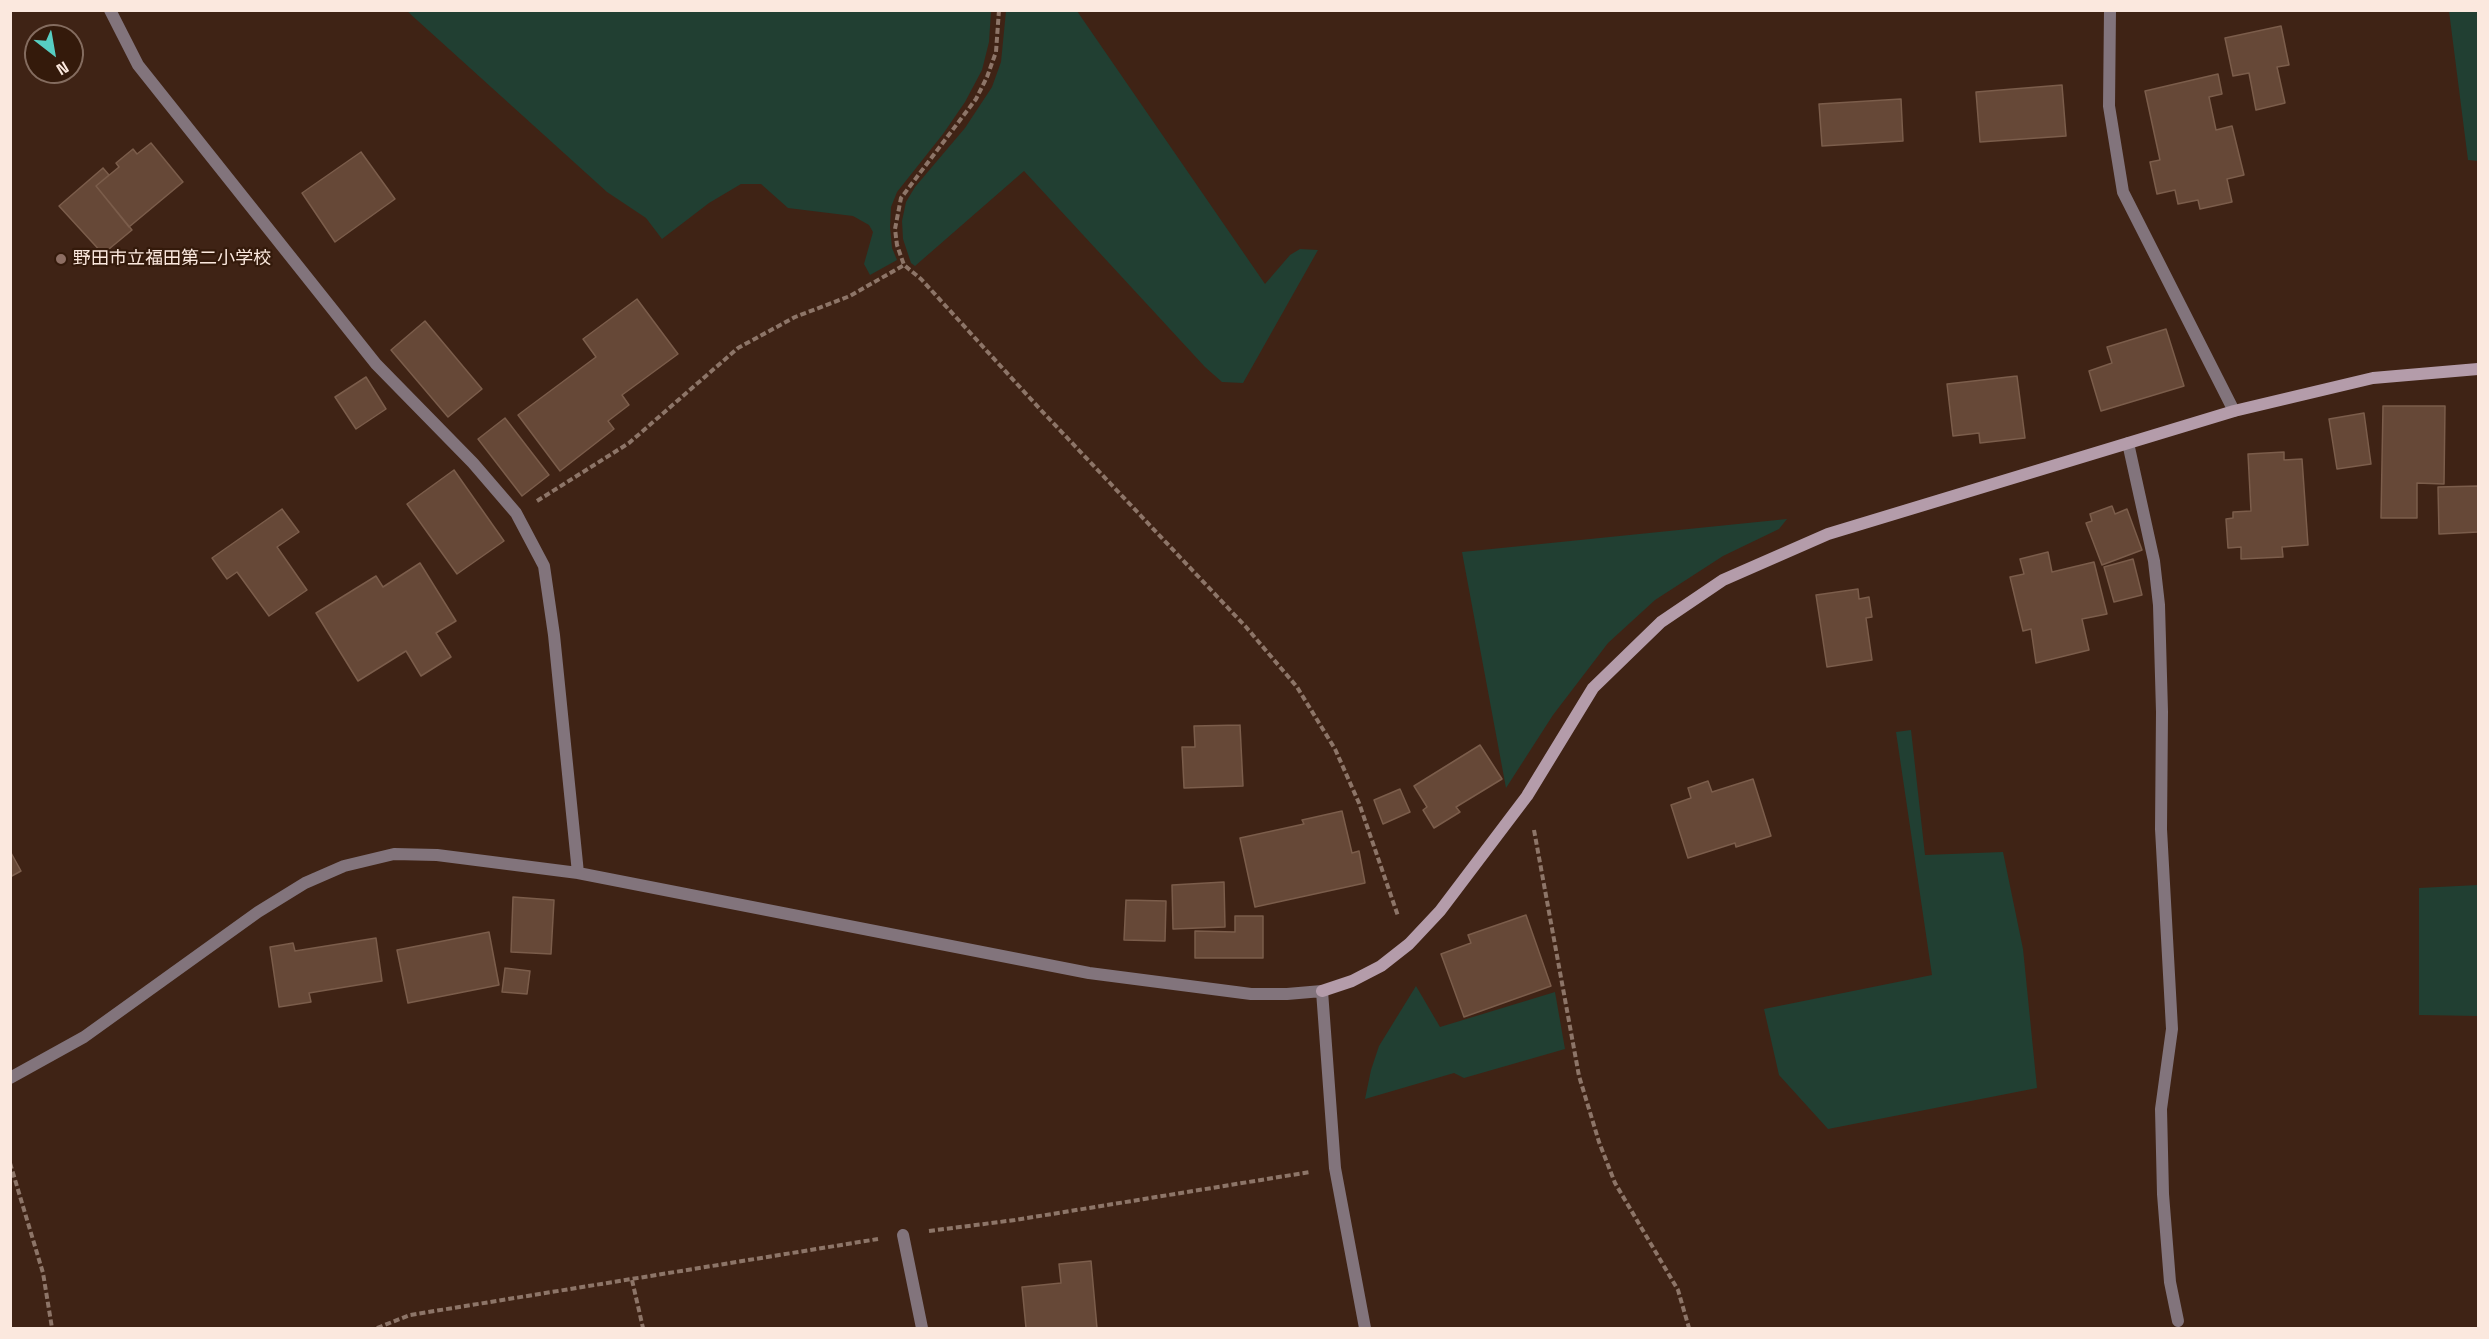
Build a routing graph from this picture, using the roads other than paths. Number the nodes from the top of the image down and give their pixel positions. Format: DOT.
graph roads {
  1 [pos="110,10"];
  2 [pos="2110,10"];
  3 [pos="2478,369"];
  4 [pos="2234,411"];
  5 [pos="2128,443"];
  6 [pos="578,873"];
  7 [pos="1322,991"];
  8 [pos="10,1078"];
  9 [pos="903,1235"];
  10 [pos="2178,1321"];
  11 [pos="922,1329"];
  12 [pos="1365,1329"];
  1 -- 6 [label="street"];
  2 -- 4 [label="street"];
  3 -- 4 [label="street"];
  4 -- 5 [label="street"];
  5 -- 7 [label="street"];
  5 -- 10 [label="street"];
  6 -- 7 [label="street"];
  6 -- 8 [label="street"];
  7 -- 12 [label="street"];
  9 -- 11 [label="street"];
}
